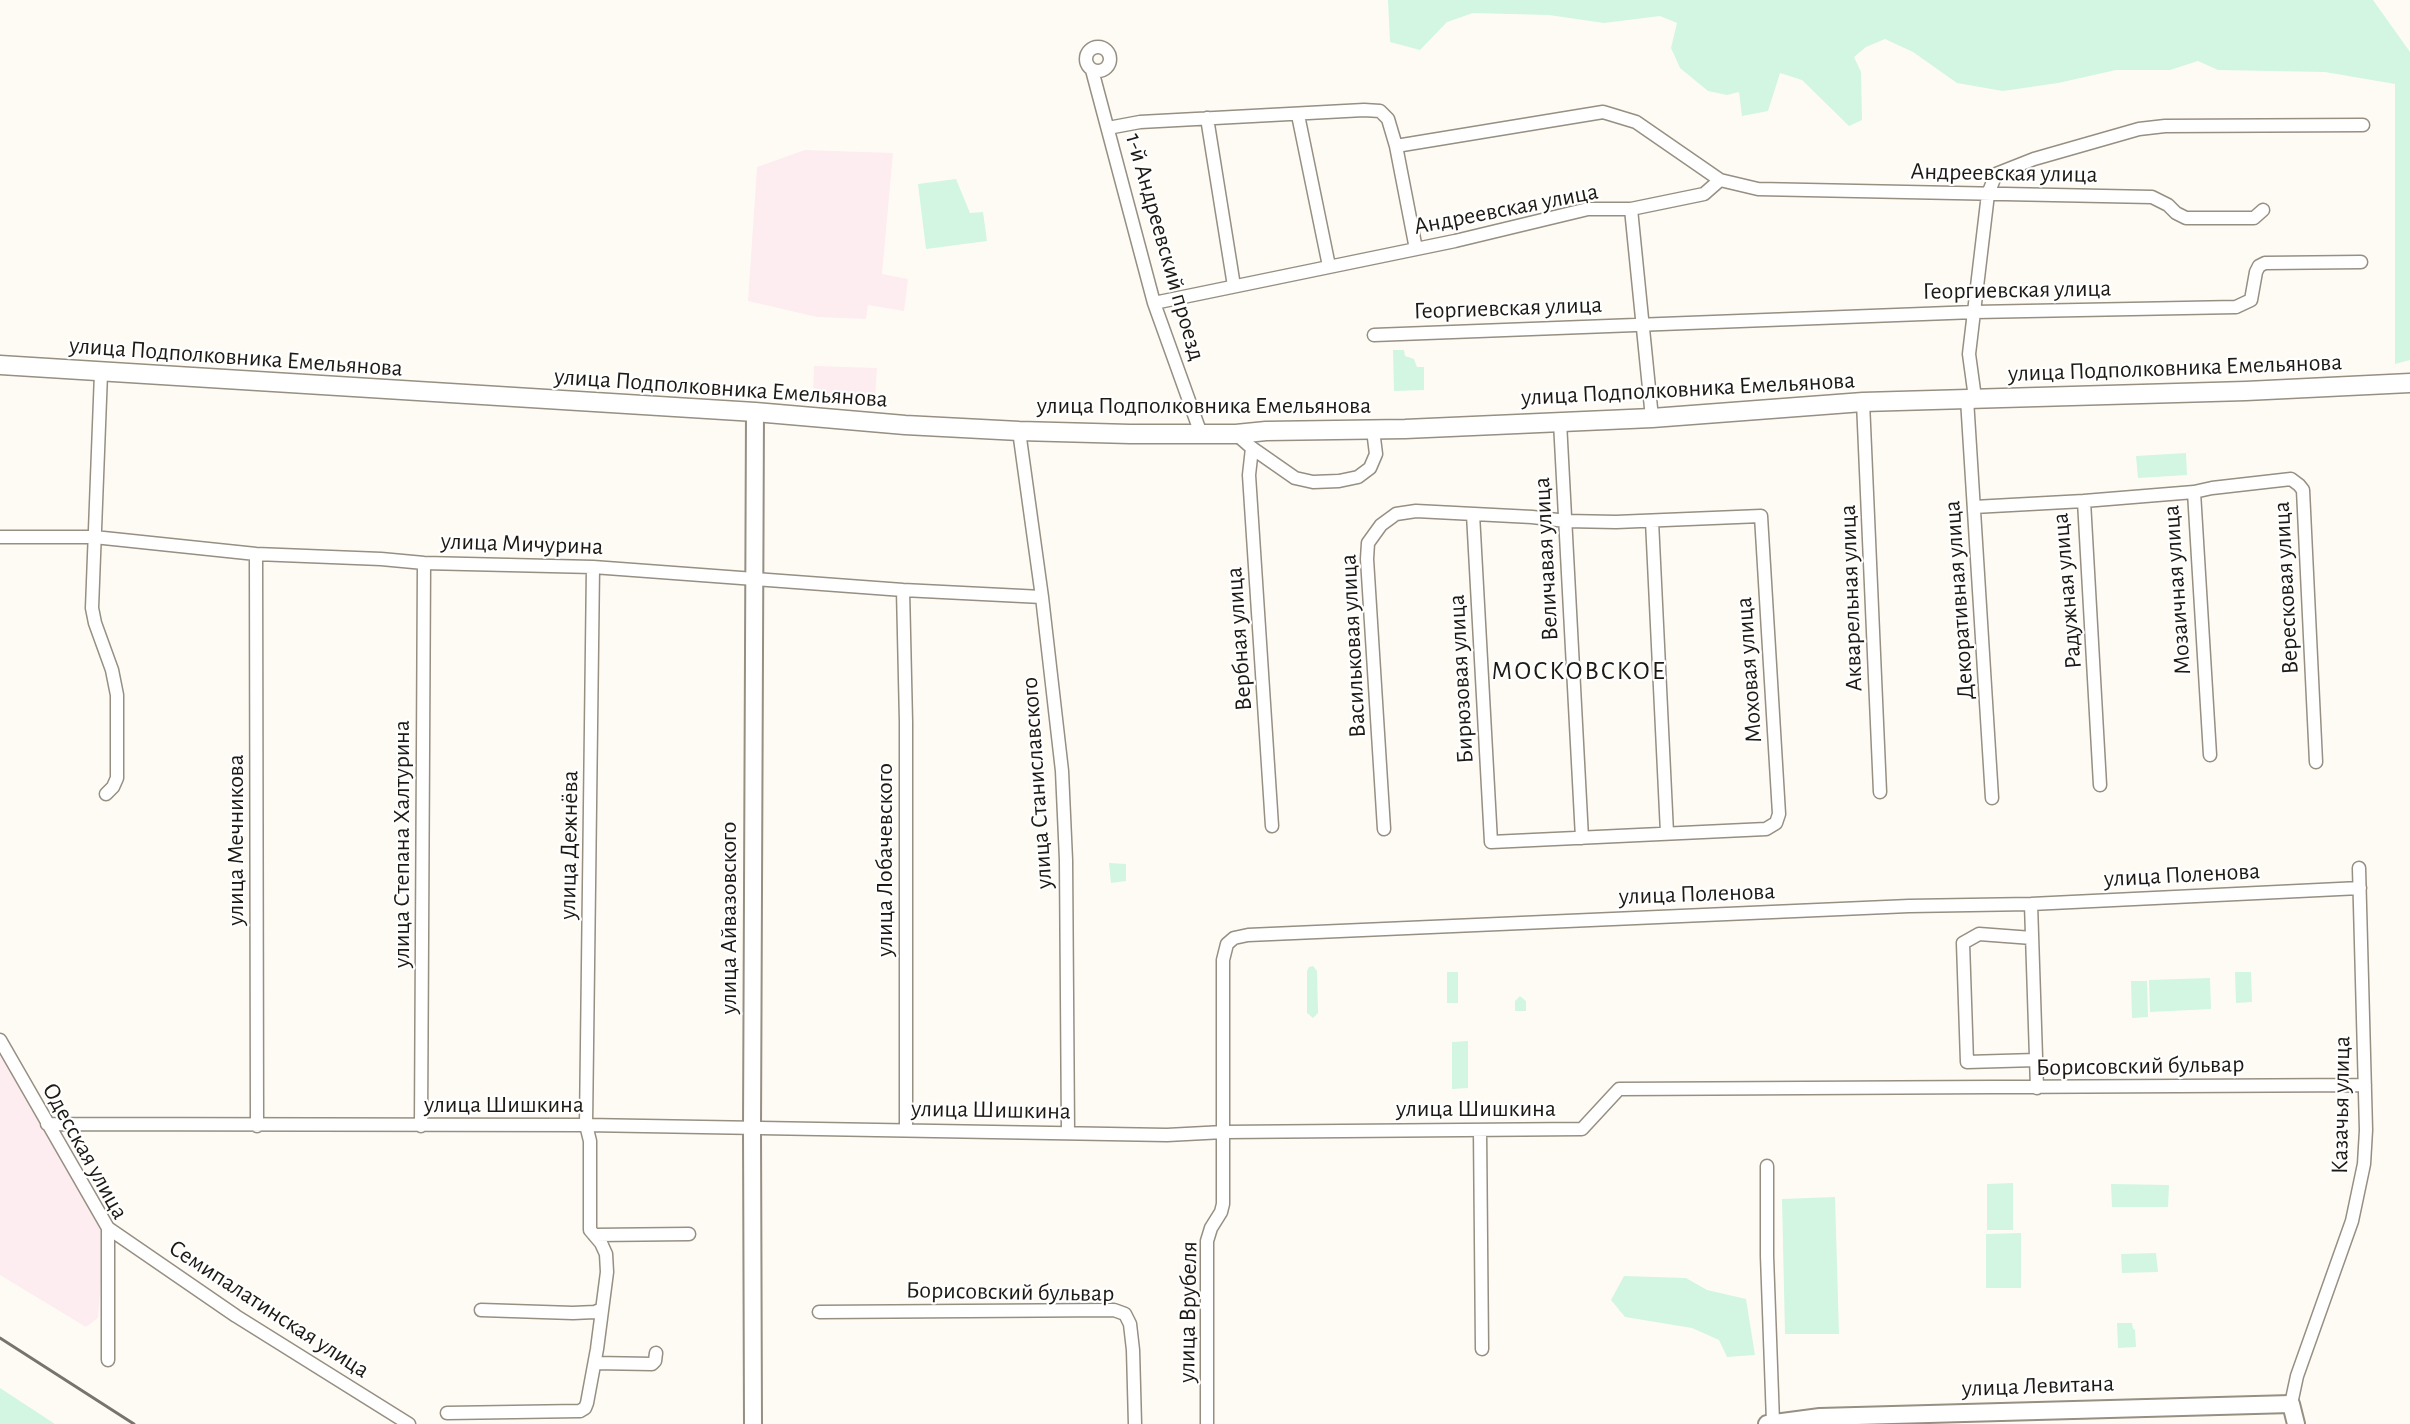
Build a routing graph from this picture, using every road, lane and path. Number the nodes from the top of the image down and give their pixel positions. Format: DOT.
graph roads {
  1 [pos="1092,70"];
  2 [pos="1298,115"];
  3 [pos="1207,118"];
  4 [pos="2363,125"];
  5 [pos="1108,128"];
  6 [pos="1396,146"];
  7 [pos="1720,180"];
  8 [pos="1988,194"];
  9 [pos="1631,208"];
  10 [pos="2263,210"];
  11 [pos="1416,249"];
  12 [pos="2361,262"];
  13 [pos="1329,266"];
  14 [pos="1234,286"];
  15 [pos="1154,303"];
  16 [pos="1975,312"];
  17 [pos="1643,323"];
  18 [pos="1374,334"];
  19 [pos="0,365"];
  20 [pos="101,373"];
  21 [pos="2410,383"];
  22 [pos="1971,399"];
  23 [pos="1863,402"];
  24 [pos="755,412"];
  25 [pos="1652,418"];
  26 [pos="1560,422"];
  27 [pos="1373,430"];
  28 [pos="1019,431"];
  29 [pos="1201,434"];
  30 [pos="1236,434"];
  31 [pos="1252,448"];
  32 [pos="2193,492"];
  33 [pos="2084,501"];
  34 [pos="1974,507"];
  35 [pos="1473,514"];
  36 [pos="1566,521"];
  37 [pos="1652,521"];
  38 [pos="0,537"];
  39 [pos="94,537"];
  40 [pos="256,554"];
  41 [pos="424,563"];
  42 [pos="593,567"];
  43 [pos="754,579"];
  44 [pos="903,590"];
  45 [pos="1042,597"];
  46 [pos="2210,755"];
  47 [pos="2316,762"];
  48 [pos="2100,785"];
  49 [pos="1880,792"];
  50 [pos="106,794"];
  51 [pos="1992,798"];
  52 [pos="1272,826"];
  53 [pos="1384,829"];
  54 [pos="1667,832"];
  55 [pos="1582,838"];
  56 [pos="1491,842"];
  57 [pos="2358,868"];
  58 [pos="2360,888"];
  59 [pos="2031,904"];
  60 [pos="2032,938"];
  61 [pos="0,1040"];
  62 [pos="2036,1060"];
  63 [pos="2365,1085"];
  64 [pos="2037,1088"];
  65 [pos="1915,1089"];
  66 [pos="47,1124"];
  67 [pos="586,1125"];
  68 [pos="257,1126"];
  69 [pos="421,1126"];
  70 [pos="752,1128"];
  71 [pos="906,1129"];
  72 [pos="1480,1130"];
  73 [pos="1224,1132"];
  74 [pos="1068,1133"];
  75 [pos="1767,1166"];
  76 [pos="108,1228"];
  77 [pos="689,1234"];
  78 [pos="594,1235"];
  79 [pos="602,1309"];
  80 [pos="481,1310"];
  81 [pos="819,1312"];
  82 [pos="1482,1349"];
  83 [pos="656,1353"];
  84 [pos="108,1360"];
  85 [pos="595,1363"];
  86 [pos="2291,1404"];
  87 [pos="447,1413"];
  88 [pos="1770,1423"];
  89 [pos="409,1424"];
  90 [pos="753,1424"];
  91 [pos="1135,1424"];
  92 [pos="1208,1424"];
  93 [pos="2296,1424"];
  1 -- 5 [label="street, 1-й Андреевский проезд"];
  2 -- 3 [label="street"];
  2 -- 6 [label="street"];
  2 -- 13 [label="street"];
  3 -- 5 [label="street"];
  3 -- 14 [label="street"];
  4 -- 8 [label="street"];
  5 -- 15 [label="street, 1-й Андреевский проезд"];
  6 -- 7 [label="street"];
  6 -- 11 [label="street"];
  7 -- 8 [label="street, Андреевская улица"];
  7 -- 9 [label="street, Андреевская улица"];
  8 -- 10 [label="street, Андреевская улица"];
  8 -- 16 [label="street, Декоративная улица"];
  9 -- 11 [label="street, Андреевская улица"];
  9 -- 17 [label="street"];
  11 -- 13 [label="street, Андреевская улица"];
  12 -- 16 [label="street, Георгиевская улица"];
  13 -- 14 [label="street, Андреевская улица"];
  14 -- 15 [label="street, Андреевская улица"];
  15 -- 29 [label="street, 1-й Андреевский проезд"];
  16 -- 17 [label="street, Георгиевская улица"];
  16 -- 22 [label="street, Декоративная улица"];
  17 -- 18 [label="street, Георгиевская улица"];
  17 -- 25 [label="street"];
  19 -- 20 [label="main road, улица Подполковника Емельянова"];
  20 -- 24 [label="main road, улица Подполковника Емельянова"];
  20 -- 39 [label="street"];
  21 -- 22 [label="main road, улица Подполковника Емельянова"];
  22 -- 23 [label="main road, улица Подполковника Емельянова"];
  22 -- 34 [label="street, Декоративная улица"];
  23 -- 25 [label="main road, улица Подполковника Емельянова"];
  23 -- 49 [label="street, Акварельная улица"];
  24 -- 28 [label="main road, улица Подполковника Емельянова"];
  24 -- 43 [label="street, улица Айвазовского"];
  25 -- 26 [label="main road, улица Подполковника Емельянова"];
  26 -- 27 [label="main road, улица Подполковника Емельянова"];
  26 -- 36 [label="street, Величавая улица"];
  27 -- 30 [label="main road, улица Подполковника Емельянова"];
  27 -- 31 [label="street"];
  28 -- 29 [label="main road, улица Подполковника Емельянова"];
  28 -- 45 [label="street, улица Станиславского"];
  29 -- 30 [label="main road, улица Подполковника Емельянова"];
  30 -- 31 [label="street"];
  31 -- 52 [label="street, Вербная улица"];
  32 -- 33 [label="street, Мозаичная улица"];
  32 -- 46 [label="street, Мозаичная улица"];
  32 -- 47 [label="street, Вересковая улица"];
  33 -- 34 [label="street, Радужная улица"];
  33 -- 48 [label="street, Радужная улица"];
  34 -- 51 [label="street, Декоративная улица"];
  35 -- 36 [label="street, Моховая улица"];
  35 -- 53 [label="street, Васильковая улица"];
  35 -- 56 [label="street, Бирюзовая улица"];
  36 -- 37 [label="street, Моховая улица"];
  36 -- 55 [label="street, Величавая улица"];
  37 -- 54 [label="street"];
  37 -- 54 [label="street, Моховая улица"];
  38 -- 39 [label="street, улица Мичурина"];
  39 -- 40 [label="street, улица Мичурина"];
  39 -- 50 [label="street"];
  40 -- 41 [label="street, улица Мичурина"];
  40 -- 68 [label="street, улица Мечникова"];
  41 -- 42 [label="street, улица Мичурина"];
  41 -- 69 [label="street, улица Степана Халтурина"];
  42 -- 43 [label="street, улица Мичурина"];
  42 -- 67 [label="street, улица Дежнёва"];
  43 -- 44 [label="street, улица Мичурина"];
  43 -- 70 [label="street, улица Айвазовского"];
  44 -- 45 [label="street, улица Мичурина"];
  44 -- 71 [label="street, улица Лобачевского"];
  45 -- 74 [label="street, улица Станиславского"];
  54 -- 55 [label="street, Моховая улица"];
  55 -- 56 [label="street, Моховая улица"];
  57 -- 58 [label="street, Казачья улица"];
  58 -- 59 [label="street, улица Поленова"];
  58 -- 63 [label="street, Казачья улица"];
  59 -- 60 [label="street"];
  59 -- 73 [label="street, улица Поленова"];
  60 -- 62 [label="street"];
  60 -- 62 [label="street"];
  61 -- 66 [label="street, Одесская улица"];
  62 -- 64 [label="street"];
  63 -- 64 [label="street, Борисовский бульвар"];
  63 -- 86 [label="street, Казачья улица"];
  64 -- 65 [label="street, Борисовский бульвар"];
  65 -- 72 [label="street, улица Шишкина"];
  66 -- 68 [label="street, улица Шишкина"];
  66 -- 76 [label="street, Одесская улица"];
  67 -- 69 [label="street, улица Шишкина"];
  67 -- 70 [label="street, улица Шишкина"];
  67 -- 78 [label="street, улица Дежнёва"];
  68 -- 69 [label="street, улица Шишкина"];
  70 -- 71 [label="street, улица Шишкина"];
  70 -- 90 [label="street, улица Айвазовского"];
  71 -- 74 [label="street, улица Шишкина"];
  72 -- 73 [label="street, улица Шишкина"];
  72 -- 82 [label="street"];
  73 -- 74 [label="street, улица Шишкина"];
  73 -- 92 [label="street, улица Врубеля"];
  75 -- 88 [label="street"];
  76 -- 84 [label="street, Одесская улица"];
  76 -- 89 [label="street, Семипалатинская улица"];
  77 -- 78 [label="street"];
  78 -- 79 [label="street, улица Дежнёва"];
  79 -- 80 [label="street"];
  79 -- 85 [label="street, улица Дежнёва"];
  81 -- 91 [label="street, Борисовский бульвар"];
  83 -- 85 [label="street"];
  85 -- 87 [label="street, улица Дежнёва"];
  86 -- 88 [label="street, улица Левитана"];
  86 -- 93 [label="street"];
}
